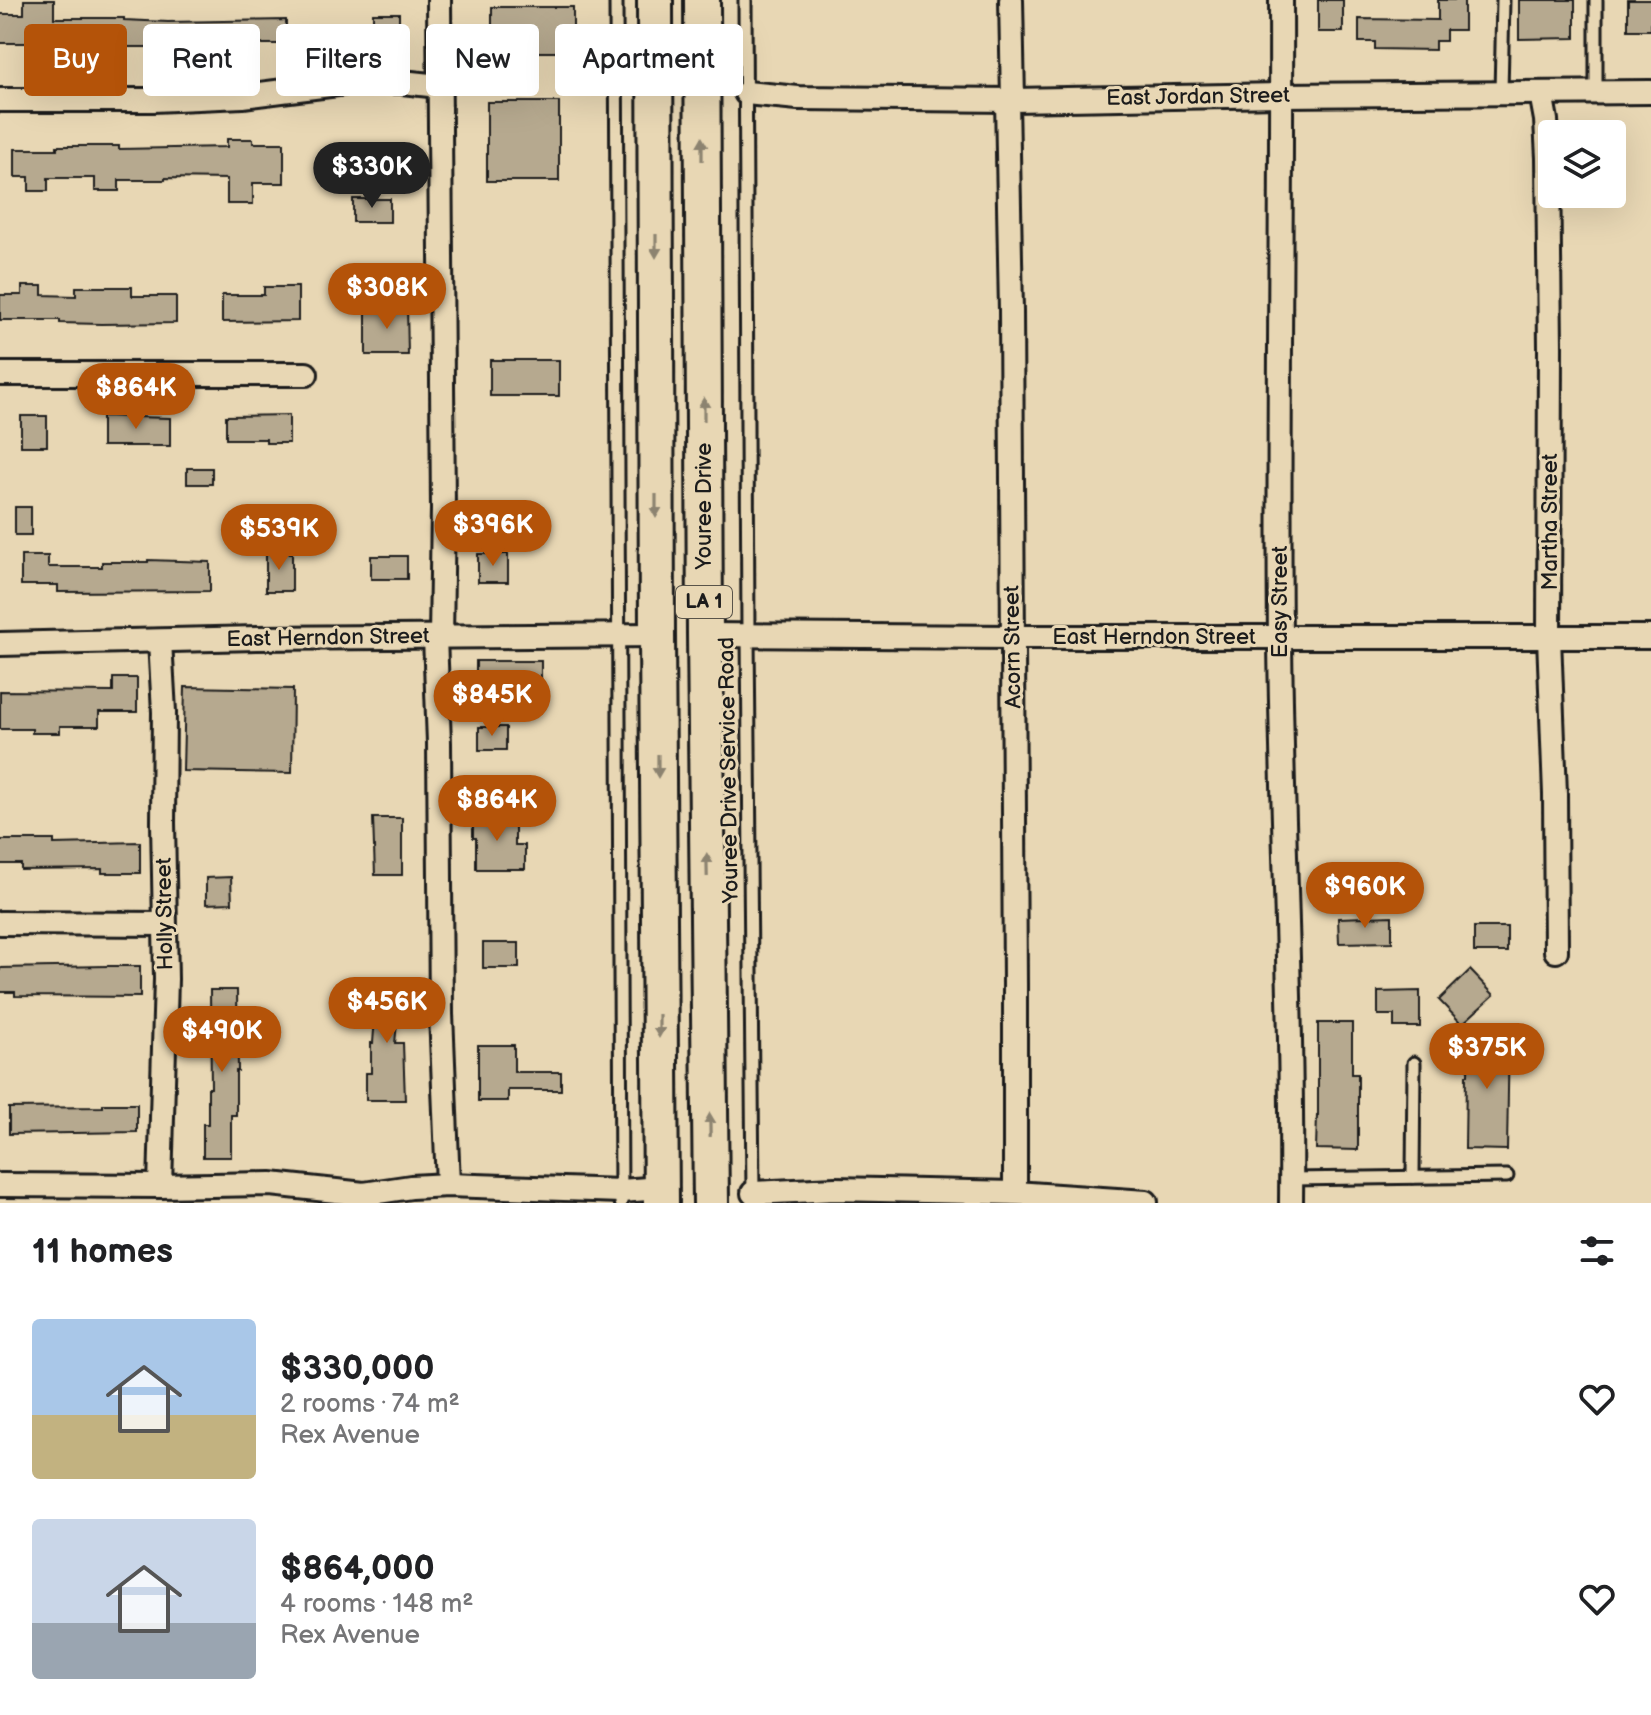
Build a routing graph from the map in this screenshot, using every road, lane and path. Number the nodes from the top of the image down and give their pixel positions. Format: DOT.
graph roads {
  1 [pos="439,0"];
  2 [pos="616,0"];
  3 [pos="655,0"];
  4 [pos="702,0"];
  5 [pos="745,0"];
  6 [pos="1011,0"];
  7 [pos="1281,0"];
  8 [pos="1503,0"];
  9 [pos="1596,0"];
  10 [pos="439,24"];
  11 [pos="426,85"];
  12 [pos="1596,92"];
  13 [pos="1651,92"];
  14 [pos="746,93"];
  15 [pos="1501,93"];
  16 [pos="1541,93"];
  17 [pos="1281,95"];
  18 [pos="439,96"];
  19 [pos="0,100"];
  20 [pos="1010,100"];
  21 [pos="0,374"];
  22 [pos="306,374"];
  23 [pos="618,635"];
  24 [pos="657,635"];
  25 [pos="705,635"];
  26 [pos="748,635"];
  27 [pos="438,637"];
  28 [pos="1012,637"];
  29 [pos="1280,637"];
  30 [pos="1549,637"];
  31 [pos="1651,637"];
  32 [pos="160,641"];
  33 [pos="0,644"];
  34 [pos="0,923"];
  35 [pos="164,924"];
  36 [pos="1556,951"];
  37 [pos="1414,1063"];
  38 [pos="1507,1176"];
  39 [pos="1413,1177"];
  40 [pos="1291,1179"];
  41 [pos="0,1185"];
  42 [pos="448,1185"];
  43 [pos="160,1186"];
  44 [pos="1015,1193"];
  45 [pos="73,1194"];
  46 [pos="661,1196"];
  47 [pos="621,1197"];
  48 [pos="907,1197"];
  49 [pos="364,1198"];
  50 [pos="753,1198"];
  51 [pos="1146,1202"];
  52 [pos="711,1203"];
  53 [pos="1291,1203"];
  1 -- 10 [label="street"];
  2 -- 23 [label="lane"];
  3 -- 24 [label="main road, LA 1, one-way"];
  25 -- 4 [label="main road, Youree Drive / LA 1, one-way"];
  5 -- 14 [label="lane, Youree Drive Service Road"];
  6 -- 20 [label="street, Acorn Street"];
  7 -- 17 [label="street, Easy Street"];
  8 -- 15 [label="lane"];
  9 -- 12 [label="lane"];
  11 -- 19 [label="street"];
  12 -- 13 [label="street, East Jordan Street"];
  12 -- 16 [label="street, East Jordan Street"];
  14 -- 20 [label="street, East Jordan Street"];
  14 -- 26 [label="lane, Youree Drive Service Road"];
  15 -- 16 [label="street, East Jordan Street"];
  15 -- 17 [label="street, East Jordan Street"];
  16 -- 30 [label="street, Martha Street"];
  17 -- 20 [label="street, East Jordan Street"];
  17 -- 29 [label="street, Easy Street"];
  18 -- 27 [label="street"];
  20 -- 28 [label="street, Acorn Street"];
  21 -- 22 [label="street"];
  23 -- 24 [label="street, East Herndon Street"];
  23 -- 27 [label="street, East Herndon Street"];
  23 -- 47 [label="lane"];
  24 -- 25 [label="main road"];
  24 -- 46 [label="main road, LA 1, one-way"];
  25 -- 26 [label="street, East Herndon Street"];
  52 -- 25 [label="main road, Youree Drive / LA 1, one-way"];
  26 -- 28 [label="street, East Herndon Street"];
  26 -- 50 [label="lane, Youree Drive Service Road"];
  27 -- 32 [label="street, East Herndon Street"];
  27 -- 42 [label="street"];
  28 -- 29 [label="street, East Herndon Street"];
  28 -- 44 [label="street, Acorn Street"];
  29 -- 30 [label="street, East Herndon Street"];
  29 -- 40 [label="street, Easy Street"];
  30 -- 31 [label="street, East Herndon Street"];
  30 -- 36 [label="street, Martha Street"];
  32 -- 33 [label="street, East Herndon Street"];
  32 -- 35 [label="street, Holly Street"];
  34 -- 35 [label="street"];
  35 -- 43 [label="street, Holly Street"];
  37 -- 39 [label="lane"];
  38 -- 39 [label="lane"];
  39 -- 40 [label="lane"];
  40 -- 53 [label="street, Easy Street"];
  41 -- 45 [label="street"];
  42 -- 47 [label="street"];
  42 -- 49 [label="street"];
  43 -- 45 [label="street"];
  43 -- 49 [label="street"];
  44 -- 48 [label="street"];
  44 -- 51 [label="street"];
  46 -- 47 [label="street"];
  48 -- 50 [label="street"];
}
